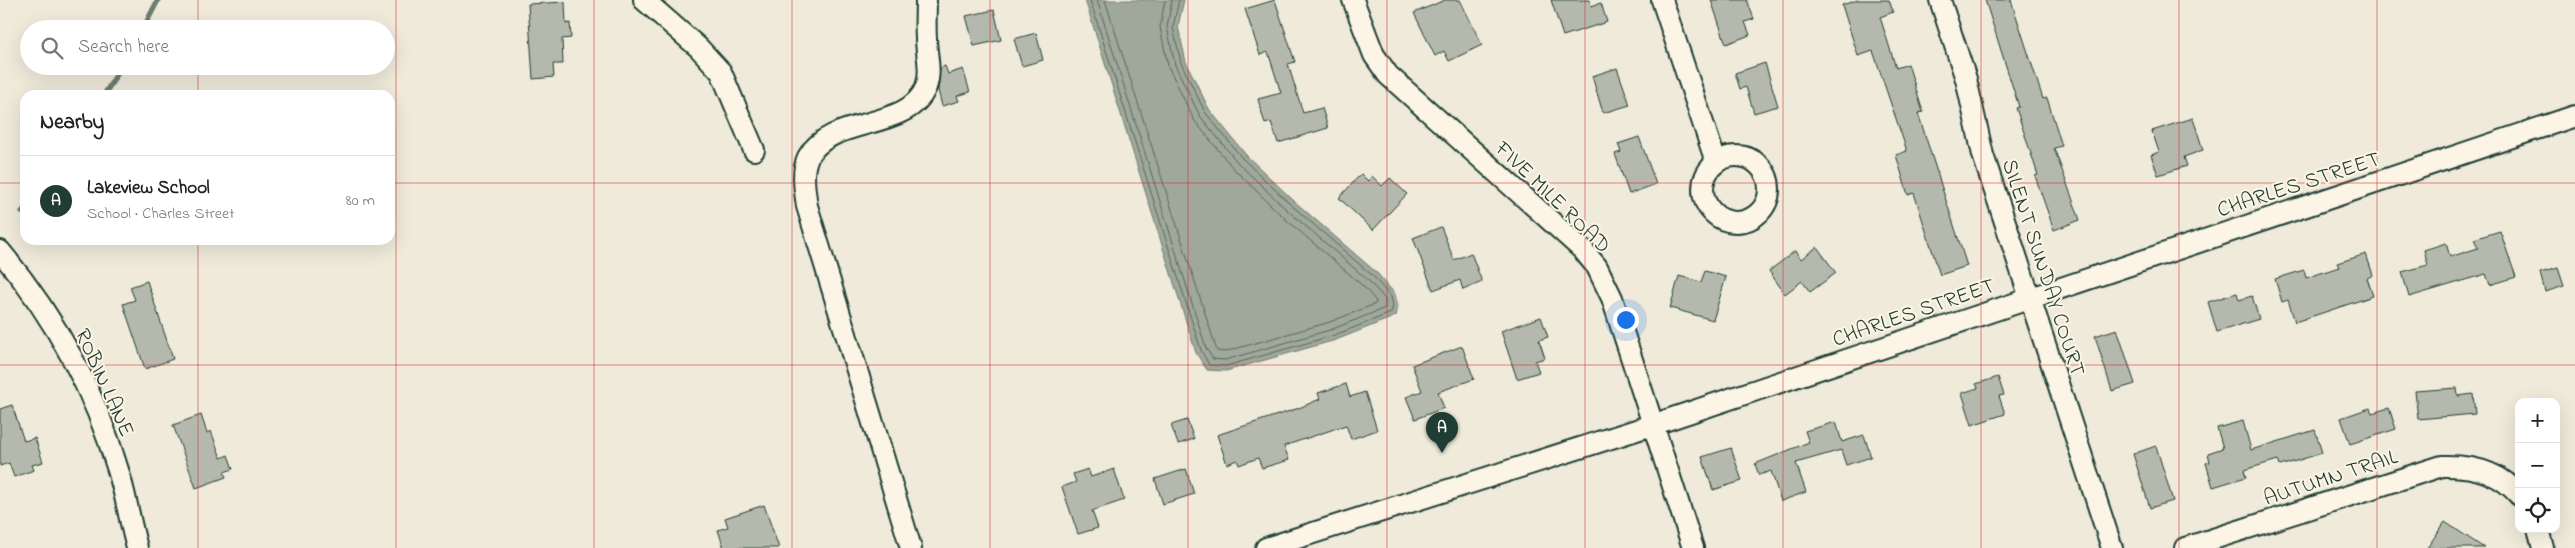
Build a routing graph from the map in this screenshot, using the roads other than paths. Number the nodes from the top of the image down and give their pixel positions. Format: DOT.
graph roads {
  1 [pos="644,0"];
  2 [pos="926,0"];
  3 [pos="1353,0"];
  4 [pos="1662,0"];
  5 [pos="1940,0"];
  6 [pos="2575,116"];
  7 [pos="754,150"];
  8 [pos="1716,162"];
  9 [pos="0,251"];
  10 [pos="2031,297"];
  11 [pos="1652,425"];
  12 [pos="2515,491"];
  13 [pos="2539,533"];
  14 [pos="136,548"];
  15 [pos="910,548"];
  16 [pos="1266,548"];
  17 [pos="1693,548"];
  18 [pos="2112,548"];
  19 [pos="2185,548"];
  20 [pos="2543,548"];
  1 -- 7 [label="street"];
  2 -- 15 [label="street"];
  3 -- 11 [label="street, FIVE MILE ROAD"];
  4 -- 8 [label="street"];
  5 -- 10 [label="street, SILENT SUNDAY COURT"];
  6 -- 10 [label="street, CHARLES STREET"];
  9 -- 14 [label="street, ROBIN LANE"];
  10 -- 11 [label="street, CHARLES STREET"];
  10 -- 18 [label="street, SILENT SUNDAY COURT"];
  11 -- 16 [label="street, CHARLES STREET"];
  11 -- 17 [label="street, FIVE MILE ROAD"];
  12 -- 19 [label="street, AUTUMN TRAIL"];
  13 -- 20 [label="street"];
}
